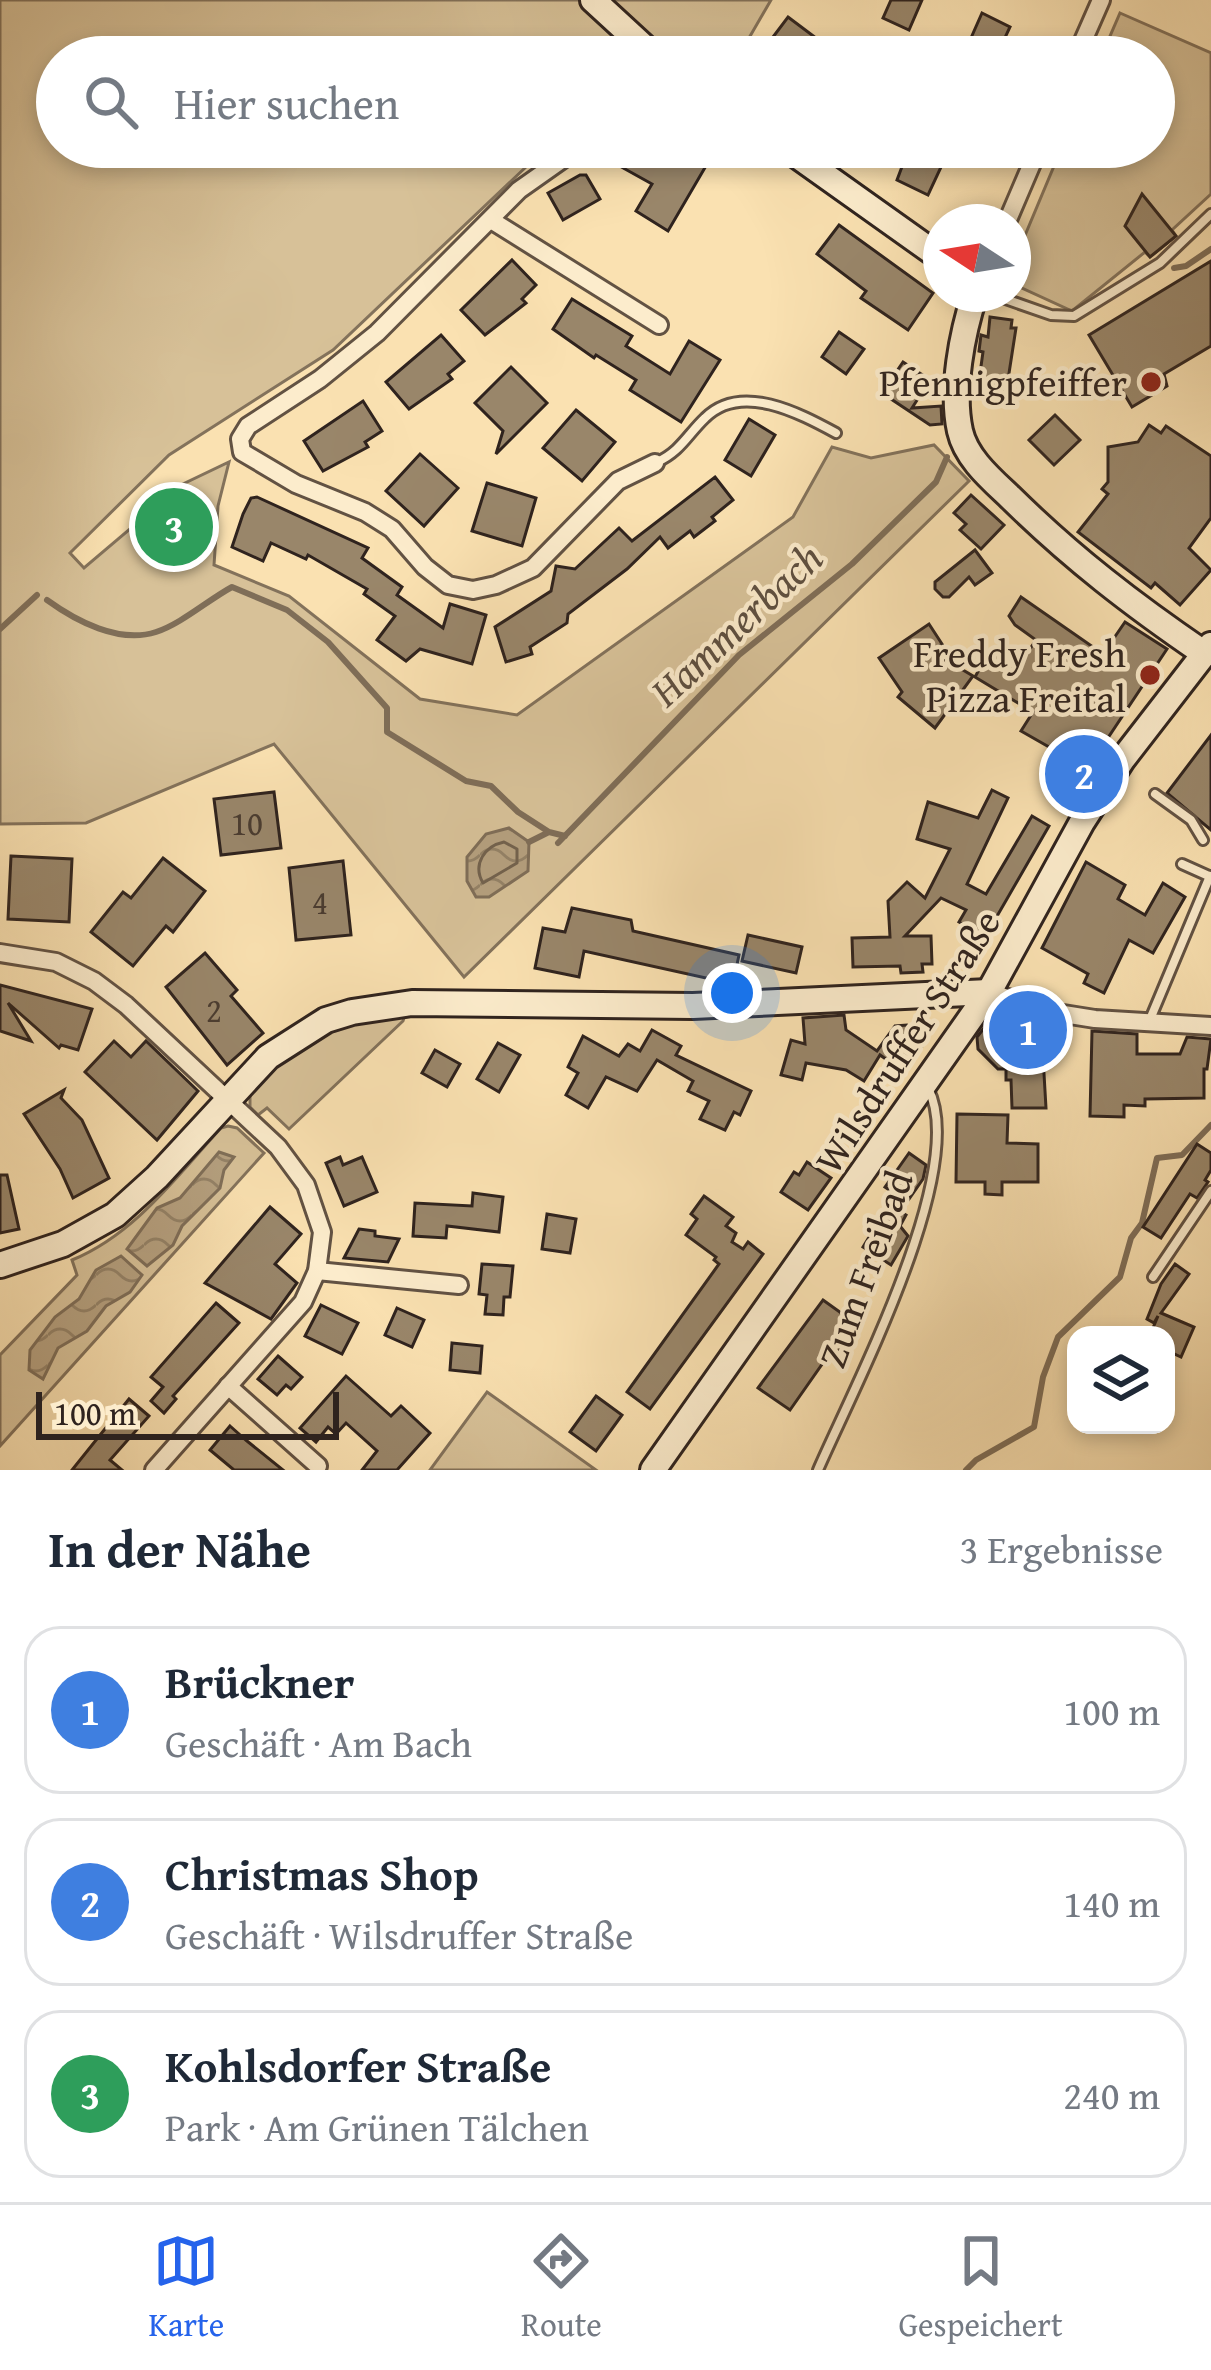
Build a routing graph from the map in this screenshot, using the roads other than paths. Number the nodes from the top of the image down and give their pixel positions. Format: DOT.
graph roads {
  1 [pos="593,0"];
  2 [pos="1101,0"];
  3 [pos="632,36"];
  4 [pos="1085,36"];
  5 [pos="550,168"];
  6 [pos="814,168"];
  7 [pos="1030,168"];
  8 [pos="1015,204"];
  9 [pos="1211,214"];
  10 [pos="491,220"];
  11 [pos="923,245"];
  12 [pos="1031,307"];
  13 [pos="972,312"];
  14 [pos="659,325"];
  15 [pos="836,433"];
  16 [pos="655,463"];
  17 [pos="1209,652"];
  18 [pos="1155,794"];
  19 [pos="1203,841"];
  20 [pos="1181,864"];
  21 [pos="1210,877"];
  22 [pos="0,952"];
  23 [pos="989,992"];
  24 [pos="1151,1017"];
  25 [pos="1211,1026"];
  26 [pos="926,1084"];
  27 [pos="229,1099"];
  28 [pos="1211,1191"];
  29 [pos="0,1265"];
  30 [pos="317,1271"];
  31 [pos="1153,1276"];
  32 [pos="459,1285"];
  33 [pos="228,1386"];
  34 [pos="318,1466"];
  35 [pos="154,1470"];
  36 [pos="653,1470"];
  37 [pos="818,1470"];
  1 -- 3 [label="street"];
  2 -- 4 [label="street"];
  5 -- 10 [label="street"];
  6 -- 11 [label="street"];
  7 -- 8 [label="street"];
  9 -- 12 [label="lane"];
  10 -- 14 [label="street"];
  10 -- 16 [label="street"];
  13 -- 17 [label="street"];
  15 -- 16 [label="lane"];
  17 -- 23 [label="street, Wilsdruffer Straße"];
  18 -- 19 [label="lane"];
  20 -- 21 [label="lane"];
  21 -- 24 [label="lane"];
  22 -- 27 [label="street"];
  23 -- 25 [label="street"];
  23 -- 26 [label="street, Wilsdruffer Straße"];
  23 -- 27 [label="street"];
  26 -- 36 [label="street, Wilsdruffer Straße"];
  26 -- 37 [label="lane, Zum Freibad"];
  27 -- 29 [label="street"];
  27 -- 30 [label="street"];
  28 -- 31 [label="lane"];
  30 -- 32 [label="street"];
  30 -- 33 [label="street"];
  33 -- 34 [label="street"];
  33 -- 35 [label="street"];
}
